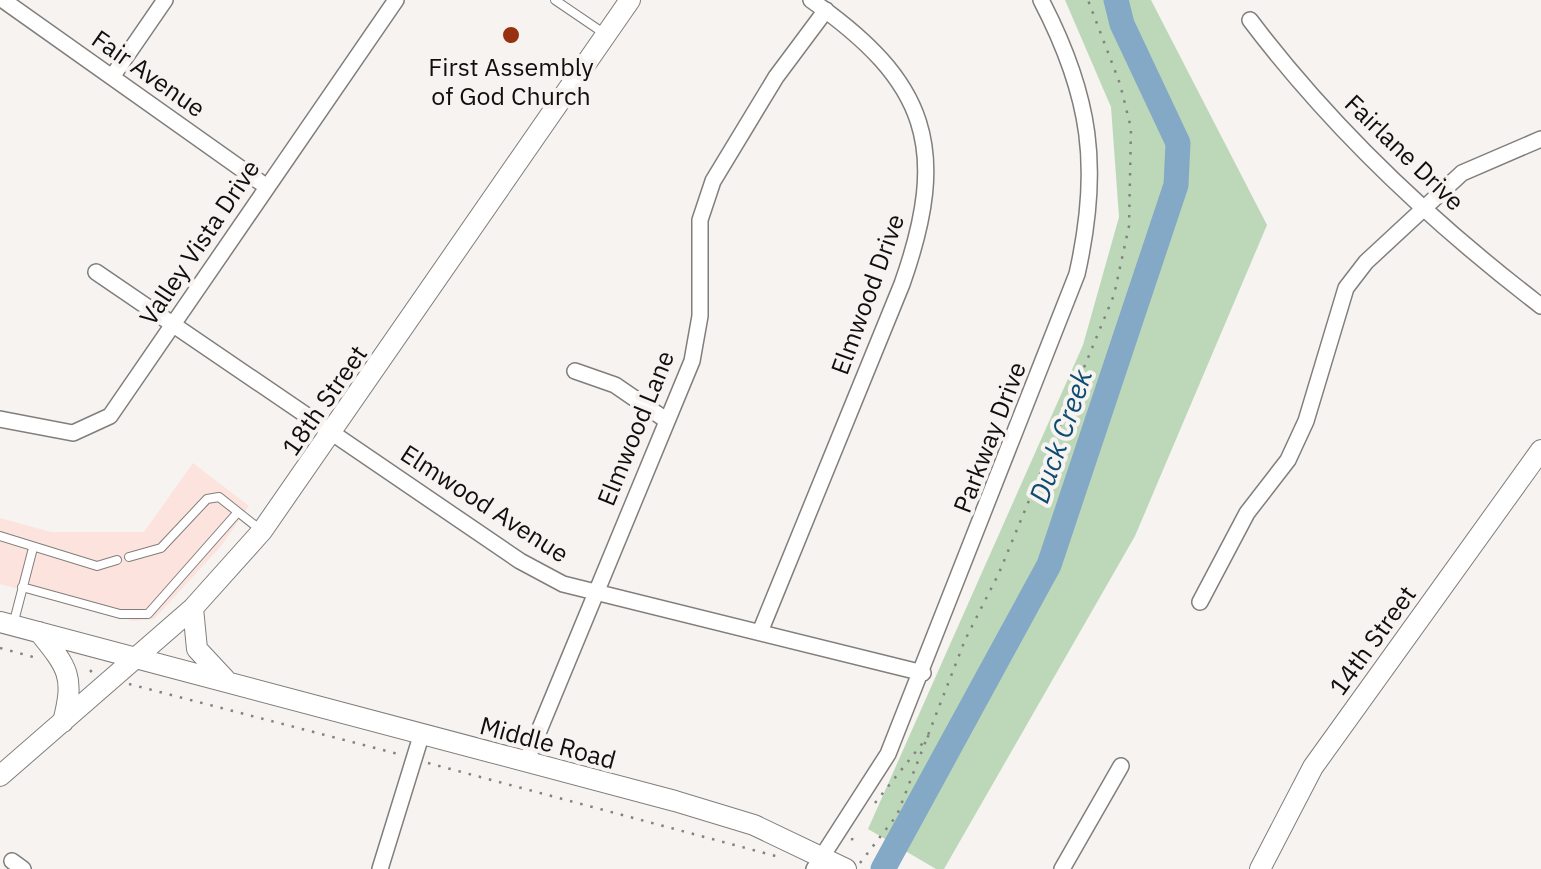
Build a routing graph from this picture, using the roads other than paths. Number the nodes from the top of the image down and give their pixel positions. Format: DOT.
graph roads {
  1 [pos="3,0"];
  2 [pos="165,0"];
  3 [pos="396,0"];
  4 [pos="554,0"];
  5 [pos="630,0"];
  6 [pos="811,0"];
  7 [pos="1041,0"];
  8 [pos="826,10"];
  9 [pos="1250,20"];
  10 [pos="606,35"];
  11 [pos="112,78"];
  12 [pos="1541,139"];
  13 [pos="267,187"];
  14 [pos="1427,207"];
  15 [pos="96,272"];
  16 [pos="1541,306"];
  17 [pos="172,326"];
  18 [pos="574,371"];
  19 [pos="0,419"];
  20 [pos="666,420"];
  21 [pos="332,432"];
  22 [pos="1541,450"];
  23 [pos="238,512"];
  24 [pos="262,531"];
  25 [pos="0,536"];
  26 [pos="33,548"];
  27 [pos="128,557"];
  28 [pos="117,560"];
  29 [pos="22,588"];
  30 [pos="595,590"];
  31 [pos="1200,602"];
  32 [pos="193,608"];
  33 [pos="6,623"];
  34 [pos="39,632"];
  35 [pos="760,632"];
  36 [pos="136,658"];
  37 [pos="923,673"];
  38 [pos="230,683"];
  39 [pos="64,722"];
  40 [pos="422,733"];
  41 [pos="526,762"];
  42 [pos="1121,766"];
  43 [pos="0,776"];
  44 [pos="836,866"];
  45 [pos="380,869"];
  46 [pos="1062,869"];
  47 [pos="1260,869"];
  1 -- 11 [label="street, Fair Avenue"];
  2 -- 11 [label="street"];
  3 -- 13 [label="street, Valley Vista Drive"];
  4 -- 10 [label="lane"];
  5 -- 10 [label="street, 18th Street"];
  6 -- 8 [label="street, Elmwood Drive"];
  7 -- 37 [label="street, Parkway Drive"];
  8 -- 20 [label="street, Elmwood Lane"];
  8 -- 35 [label="street, Elmwood Drive"];
  9 -- 14 [label="street, Fairlane Drive"];
  10 -- 21 [label="street, 18th Street"];
  11 -- 13 [label="street, Fair Avenue"];
  12 -- 14 [label="street"];
  13 -- 17 [label="street, Valley Vista Drive"];
  14 -- 16 [label="street, Fairlane Drive"];
  14 -- 31 [label="street"];
  15 -- 17 [label="street, Elmwood Avenue"];
  17 -- 19 [label="street, Valley Vista Drive"];
  17 -- 21 [label="street, Elmwood Avenue"];
  18 -- 20 [label="street"];
  20 -- 30 [label="street, Elmwood Lane"];
  21 -- 24 [label="street, 18th Street"];
  21 -- 30 [label="street, Elmwood Avenue"];
  22 -- 47 [label="street, 14th Street"];
  23 -- 24 [label="lane"];
  23 -- 27 [label="lane"];
  23 -- 29 [label="lane"];
  24 -- 32 [label="street, 18th Street"];
  25 -- 26 [label="lane"];
  26 -- 28 [label="lane"];
  26 -- 29 [label="lane"];
  29 -- 33 [label="lane"];
  30 -- 35 [label="street, Elmwood Avenue"];
  30 -- 41 [label="street, Elmwood Lane"];
  32 -- 36 [label="street, 18th Street"];
  32 -- 38 [label="street"];
  33 -- 34 [label="street, Middle Road"];
  34 -- 36 [label="street, Middle Road"];
  34 -- 39 [label="street"];
  35 -- 37 [label="street, Elmwood Avenue"];
  36 -- 38 [label="street, Middle Road"];
  36 -- 39 [label="street, 18th Street"];
  37 -- 44 [label="street, Parkway Drive"];
  38 -- 40 [label="street, Middle Road"];
  39 -- 43 [label="street, 18th Street"];
  40 -- 41 [label="street, Middle Road"];
  40 -- 45 [label="street"];
  41 -- 44 [label="street, Middle Road"];
  42 -- 46 [label="street"];
}
